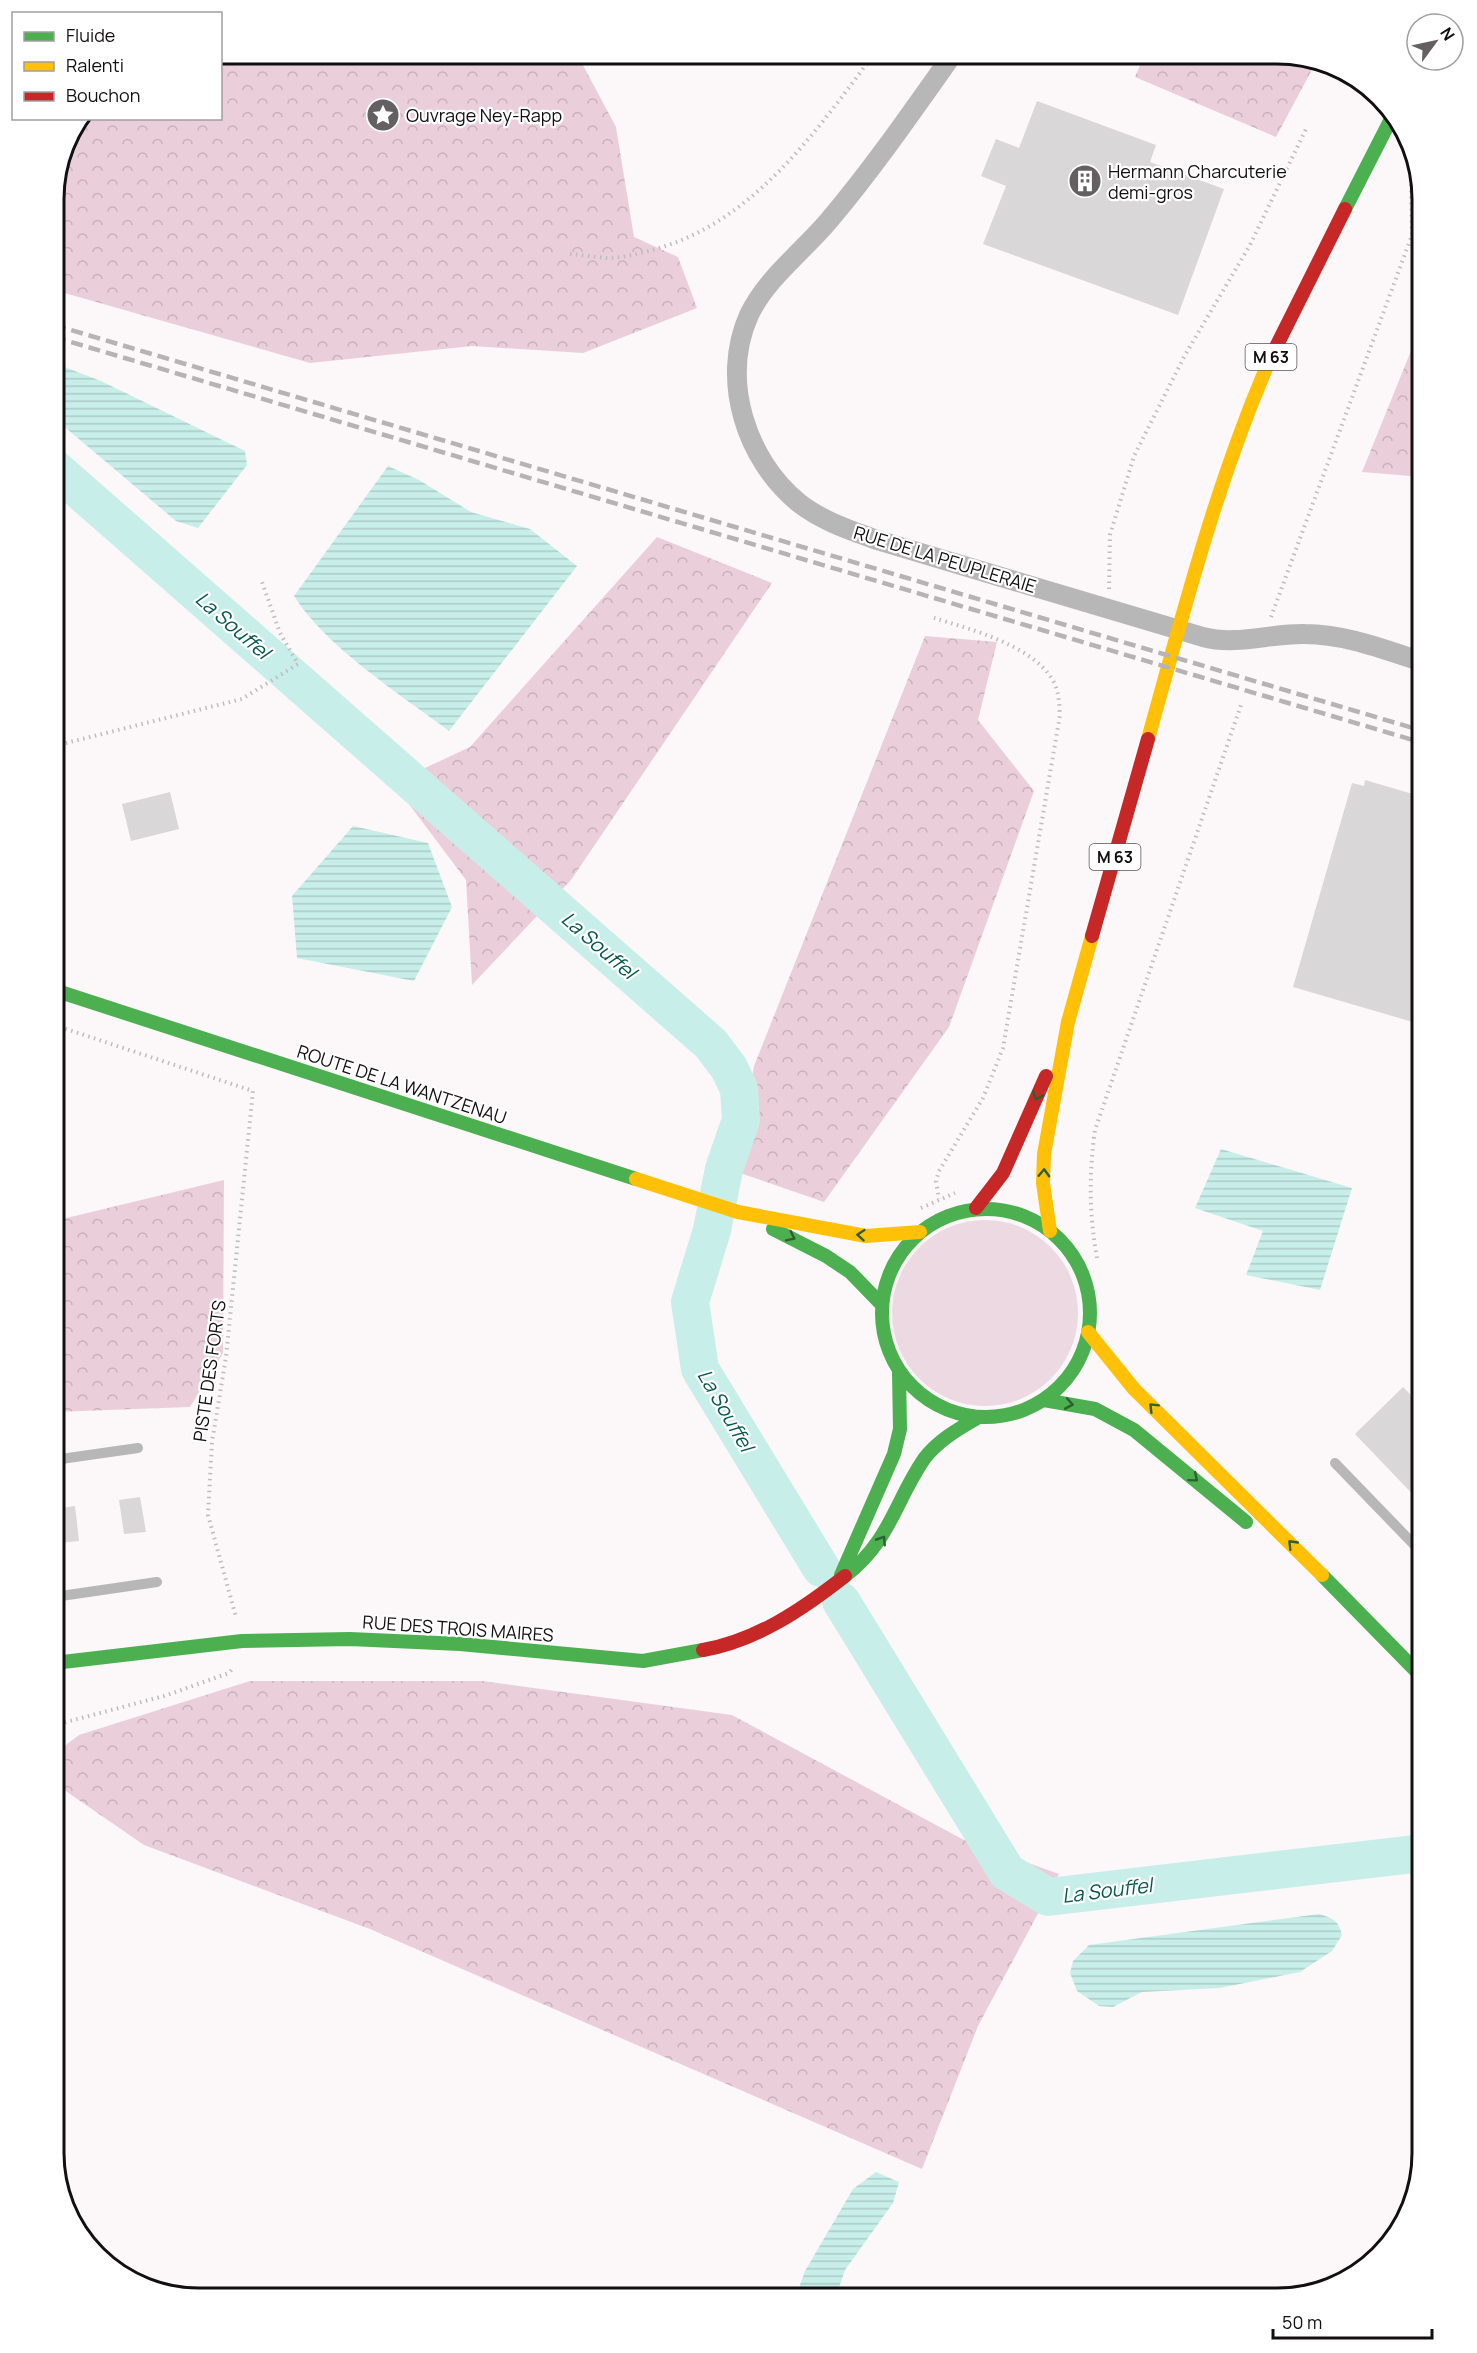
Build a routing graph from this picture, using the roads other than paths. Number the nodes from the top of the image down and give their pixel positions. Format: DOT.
graph roads {
  1 [pos="945,65"];
  2 [pos="1389,123"];
  3 [pos="1412,659"];
  4 [pos="65,993"];
  5 [pos="1068,1022"];
  6 [pos="976,1209"];
  7 [pos="738,1212"];
  8 [pos="1050,1231"];
  9 [pos="920,1232"];
  10 [pos="882,1305"];
  11 [pos="1088,1332"];
  12 [pos="899,1372"];
  13 [pos="1044,1400"];
  14 [pos="979,1417"];
  15 [pos="138,1448"];
  16 [pos="64,1459"];
  17 [pos="1335,1463"];
  18 [pos="1412,1543"];
  19 [pos="839,1579"];
  20 [pos="157,1582"];
  21 [pos="64,1596"];
  22 [pos="1376,1631"];
  23 [pos="64,1662"];
  24 [pos="1412,1667"];
  1 -- 3 [label="street, RUE DE LA PEUPLERAIE"];
  2 -- 5 [label="main road, M 63"];
  4 -- 7 [label="main road, ROUTE DE LA WANTZENAU"];
  5 -- 6 [label="main road, M 63, one-way"];
  8 -- 5 [label="main road, M 63, one-way"];
  6 -- 8 [label="main road"];
  6 -- 9 [label="main road"];
  9 -- 7 [label="main road, ROUTE DE LA WANTZENAU, one-way"];
  7 -- 10 [label="main road, ROUTE DE LA WANTZENAU, one-way"];
  8 -- 11 [label="main road"];
  9 -- 10 [label="main road"];
  10 -- 12 [label="main road"];
  11 -- 13 [label="main road"];
  22 -- 11 [label="main road, one-way"];
  12 -- 14 [label="main road"];
  12 -- 19 [label="main road, RUE DES TROIS MAIRES"];
  13 -- 14 [label="main road"];
  13 -- 22 [label="main road, one-way"];
  19 -- 14 [label="main road, RUE DES TROIS MAIRES, one-way"];
  15 -- 16 [label="lane"];
  17 -- 18 [label="lane"];
  19 -- 23 [label="main road, RUE DES TROIS MAIRES"];
  20 -- 21 [label="lane"];
  22 -- 24 [label="main road"];
}
